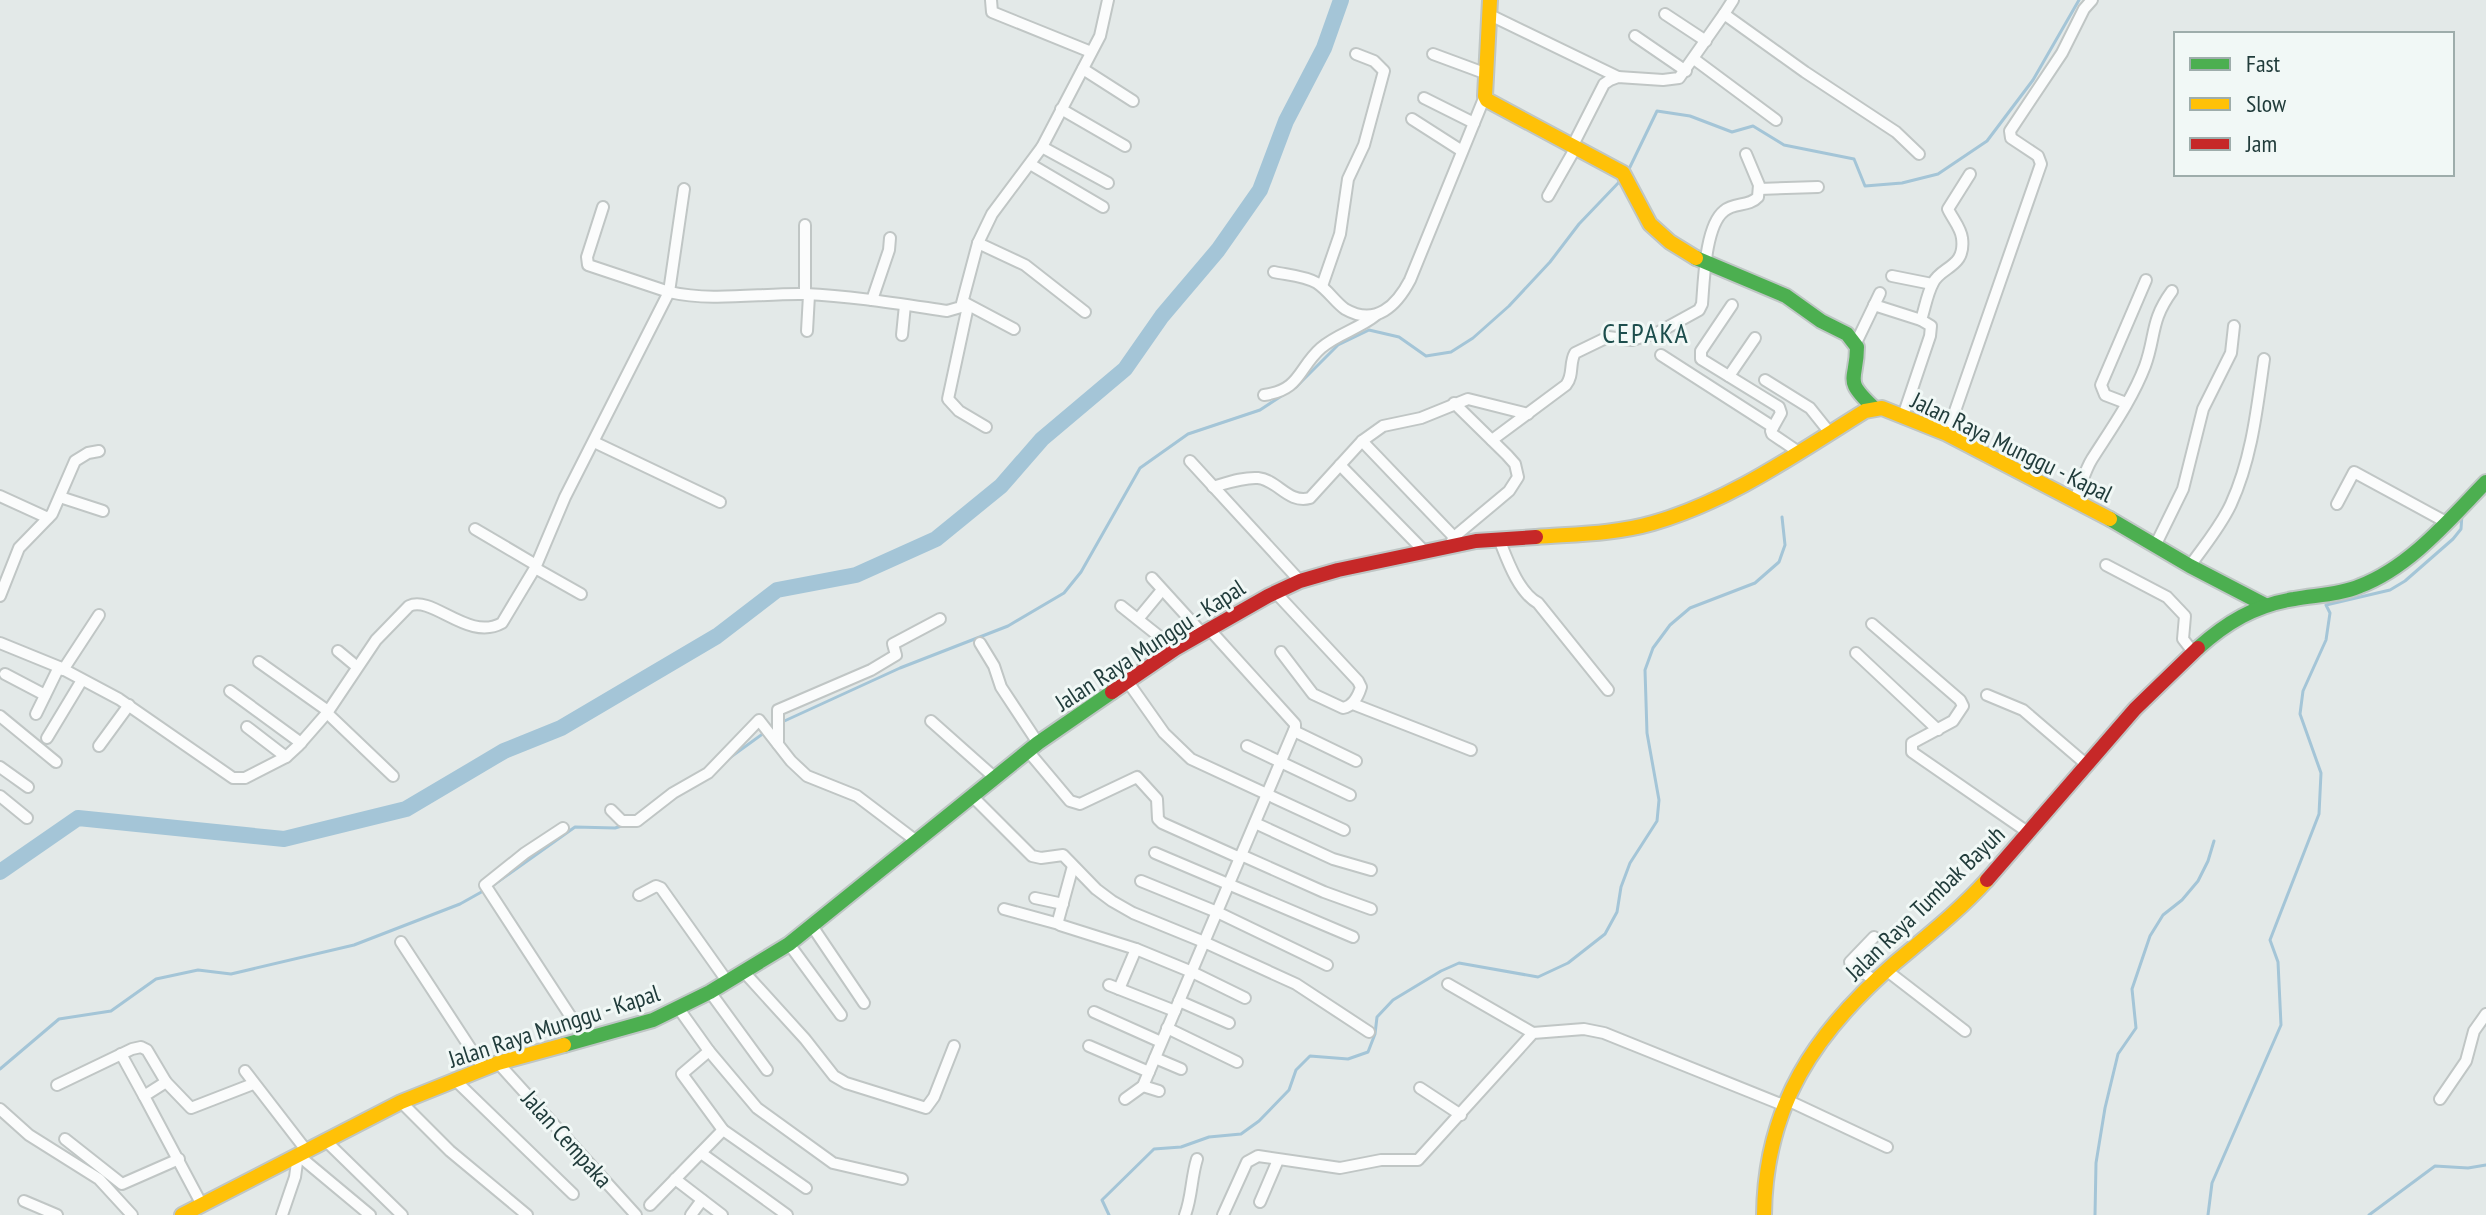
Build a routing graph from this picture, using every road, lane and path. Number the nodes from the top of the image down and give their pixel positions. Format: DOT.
graph roads {
  1 [pos="991,0"];
  2 [pos="1108,0"];
  3 [pos="1733,0"];
  4 [pos="2092,0"];
  5 [pos="1490,8"];
  6 [pos="1665,14"];
  7 [pos="1724,14"];
  8 [pos="1635,36"];
  9 [pos="1706,41"];
  10 [pos="1091,52"];
  11 [pos="1356,54"];
  12 [pos="1433,54"];
  13 [pos="1694,59"];
  14 [pos="1083,69"];
  15 [pos="1686,71"];
  16 [pos="1487,74"];
  17 [pos="1618,77"];
  18 [pos="1485,96"];
  19 [pos="1424,98"];
  20 [pos="1133,101"];
  21 [pos="1061,109"];
  22 [pos="1412,119"];
  23 [pos="1776,120"];
  24 [pos="1474,123"];
  25 [pos="1125,146"];
  26 [pos="1574,146"];
  27 [pos="1042,147"];
  28 [pos="1462,151"];
  29 [pos="1746,154"];
  30 [pos="1919,154"];
  31 [pos="1030,164"];
  32 [pos="1970,174"];
  33 [pos="1108,183"];
  34 [pos="1818,187"];
  35 [pos="684,189"];
  36 [pos="1759,189"];
  37 [pos="1548,196"];
  38 [pos="603,207"];
  39 [pos="1103,207"];
  40 [pos="805,225"];
  41 [pos="890,238"];
  42 [pos="978,243"];
  43 [pos="1706,264"];
  44 [pos="1274,272"];
  45 [pos="1892,276"];
  46 [pos="2146,280"];
  47 [pos="1932,284"];
  48 [pos="1322,286"];
  49 [pos="2172,291"];
  50 [pos="669,292"];
  51 [pos="1880,293"];
  52 [pos="807,294"];
  53 [pos="872,300"];
  54 [pos="966,304"];
  55 [pos="905,305"];
  56 [pos="1732,305"];
  57 [pos="1874,305"];
  58 [pos="1085,312"];
  59 [pos="1376,315"];
  60 [pos="1921,320"];
  61 [pos="2234,326"];
  62 [pos="1014,329"];
  63 [pos="807,331"];
  64 [pos="902,335"];
  65 [pos="1755,338"];
  66 [pos="1855,345"];
  67 [pos="1661,355"];
  68 [pos="2264,359"];
  69 [pos="1729,376"];
  70 [pos="1765,380"];
  71 [pos="1264,395"];
  72 [pos="1454,403"];
  73 [pos="2126,403"];
  74 [pos="1874,408"];
  75 [pos="1528,414"];
  76 [pos="1903,416"];
  77 [pos="986,427"];
  78 [pos="1773,427"];
  79 [pos="1830,433"];
  80 [pos="1947,434"];
  81 [pos="1492,440"];
  82 [pos="1362,441"];
  83 [pos="594,442"];
  84 [pos="99,451"];
  85 [pos="1800,453"];
  86 [pos="1190,461"];
  87 [pos="1340,465"];
  88 [pos="2486,482"];
  89 [pos="1213,487"];
  90 [pos="0,496"];
  91 [pos="60,497"];
  92 [pos="2075,499"];
  93 [pos="720,502"];
  94 [pos="2337,504"];
  95 [pos="103,511"];
  96 [pos="48,518"];
  97 [pos="2446,522"];
  98 [pos="475,529"];
  99 [pos="1499,539"];
  100 [pos="1451,542"];
  101 [pos="2155,546"];
  102 [pos="1425,552"];
  103 [pos="2106,565"];
  104 [pos="535,566"];
  105 [pos="2190,566"];
  106 [pos="1152,578"];
  107 [pos="1300,581"];
  108 [pos="1162,590"];
  109 [pos="2239,591"];
  110 [pos="1276,593"];
  111 [pos="581,594"];
  112 [pos="0,596"];
  113 [pos="2265,605"];
  114 [pos="1121,606"];
  115 [pos="99,615"];
  116 [pos="2241,615"];
  117 [pos="940,619"];
  118 [pos="1138,619"];
  119 [pos="1872,624"];
  120 [pos="1207,632"];
  121 [pos="0,643"];
  122 [pos="980,643"];
  123 [pos="1175,649"];
  124 [pos="338,651"];
  125 [pos="1281,652"];
  126 [pos="1856,653"];
  127 [pos="2194,653"];
  128 [pos="259,662"];
  129 [pos="356,666"];
  130 [pos="61,668"];
  131 [pos="5,674"];
  132 [pos="82,680"];
  133 [pos="1128,682"];
  134 [pos="1608,690"];
  135 [pos="230,691"];
  136 [pos="45,695"];
  137 [pos="1987,695"];
  138 [pos="1353,704"];
  139 [pos="129,705"];
  140 [pos="327,712"];
  141 [pos="36,714"];
  142 [pos="0,716"];
  143 [pos="931,721"];
  144 [pos="247,727"];
  145 [pos="1295,729"];
  146 [pos="1938,730"];
  147 [pos="47,738"];
  148 [pos="776,741"];
  149 [pos="301,743"];
  150 [pos="99,746"];
  151 [pos="1247,746"];
  152 [pos="1033,747"];
  153 [pos="1471,750"];
  154 [pos="286,757"];
  155 [pos="1356,761"];
  156 [pos="56,762"];
  157 [pos="1280,764"];
  158 [pos="2086,764"];
  159 [pos="0,767"];
  160 [pos="393,776"];
  161 [pos="994,777"];
  162 [pos="28,787"];
  163 [pos="971,795"];
  164 [pos="1267,795"];
  165 [pos="1350,795"];
  166 [pos="0,796"];
  167 [pos="611,810"];
  168 [pos="27,818"];
  169 [pos="1255,823"];
  170 [pos="563,828"];
  171 [pos="1344,830"];
  172 [pos="2029,833"];
  173 [pos="915,840"];
  174 [pos="1155,853"];
  175 [pos="1241,856"];
  176 [pos="1073,866"];
  177 [pos="1371,870"];
  178 [pos="1141,881"];
  179 [pos="1229,884"];
  180 [pos="639,895"];
  181 [pos="1035,898"];
  182 [pos="1063,904"];
  183 [pos="1004,909"];
  184 [pos="1371,909"];
  185 [pos="1217,912"];
  186 [pos="1059,924"];
  187 [pos="812,926"];
  188 [pos="1353,937"];
  189 [pos="1874,937"];
  190 [pos="401,942"];
  191 [pos="1204,942"];
  192 [pos="789,944"];
  193 [pos="1136,949"];
  194 [pos="1327,965"];
  195 [pos="744,972"];
  196 [pos="1192,972"];
  197 [pos="1880,976"];
  198 [pos="727,981"];
  199 [pos="1448,984"];
  200 [pos="710,992"];
  201 [pos="1245,998"];
  202 [pos="864,1003"];
  203 [pos="1177,1006"];
  204 [pos="679,1009"];
  205 [pos="1094,1012"];
  206 [pos="2486,1014"];
  207 [pos="841,1015"];
  208 [pos="1229,1023"];
  209 [pos="1167,1028"];
  210 [pos="1965,1031"];
  211 [pos="1369,1032"];
  212 [pos="1533,1033"];
  213 [pos="584,1037"];
  214 [pos="1161,1042"];
  215 [pos="954,1046"];
  216 [pos="1089,1046"];
  217 [pos="709,1051"];
  218 [pos="121,1054"];
  219 [pos="1155,1058"];
  220 [pos="1237,1062"];
  221 [pos="491,1066"];
  222 [pos="1181,1069"];
  223 [pos="767,1070"];
  224 [pos="245,1071"];
  225 [pos="1149,1072"];
  226 [pos="455,1080"];
  227 [pos="166,1082"];
  228 [pos="253,1084"];
  229 [pos="57,1085"];
  230 [pos="1143,1086"];
  231 [pos="1420,1088"];
  232 [pos="1159,1091"];
  233 [pos="144,1096"];
  234 [pos="1125,1099"];
  235 [pos="2440,1099"];
  236 [pos="401,1102"];
  237 [pos="1785,1102"];
  238 [pos="0,1109"];
  239 [pos="1461,1115"];
  240 [pos="723,1130"];
  241 [pos="65,1139"];
  242 [pos="326,1141"];
  243 [pos="1887,1147"];
  244 [pos="302,1153"];
  245 [pos="701,1153"];
  246 [pos="179,1159"];
  247 [pos="1197,1159"];
  248 [pos="1278,1160"];
  249 [pos="675,1179"];
  250 [pos="902,1179"];
  251 [pos="806,1188"];
  252 [pos="573,1194"];
  253 [pos="702,1200"];
  254 [pos="24,1201"];
  255 [pos="1260,1202"];
  256 [pos="202,1205"];
  257 [pos="650,1205"];
  258 [pos="57,1215"];
  259 [pos="132,1215"];
  260 [pos="182,1215"];
  261 [pos="282,1215"];
  262 [pos="370,1215"];
  263 [pos="402,1215"];
  264 [pos="527,1215"];
  265 [pos="636,1215"];
  266 [pos="691,1215"];
  267 [pos="722,1215"];
  268 [pos="787,1215"];
  269 [pos="1185,1215"];
  270 [pos="1223,1215"];
  271 [pos="1764,1215"];
  1 -- 10 [label="street"];
  2 -- 10 [label="street"];
  3 -- 7 [label="street"];
  4 -- 80 [label="street"];
  5 -- 16 [label="street"];
  5 -- 17 [label="street"];
  6 -- 9 [label="street"];
  7 -- 9 [label="street"];
  7 -- 30 [label="street"];
  8 -- 15 [label="street"];
  9 -- 13 [label="street"];
  10 -- 14 [label="street"];
  11 -- 48 [label="street"];
  12 -- 16 [label="street"];
  13 -- 15 [label="street"];
  13 -- 23 [label="street"];
  14 -- 20 [label="street"];
  14 -- 21 [label="street"];
  15 -- 17 [label="street"];
  16 -- 18 [label="street"];
  17 -- 26 [label="street"];
  18 -- 24 [label="street"];
  18 -- 26 [label="street"];
  19 -- 24 [label="street"];
  21 -- 25 [label="street"];
  21 -- 27 [label="street"];
  22 -- 28 [label="street"];
  24 -- 28 [label="street"];
  26 -- 37 [label="street"];
  26 -- 43 [label="street"];
  27 -- 31 [label="street"];
  27 -- 33 [label="street"];
  28 -- 59 [label="street"];
  29 -- 36 [label="street"];
  31 -- 39 [label="street"];
  31 -- 42 [label="street"];
  32 -- 47 [label="street"];
  34 -- 36 [label="street"];
  35 -- 50 [label="street"];
  36 -- 43 [label="street"];
  38 -- 50 [label="street"];
  40 -- 52 [label="street"];
  41 -- 53 [label="street"];
  42 -- 54 [label="street"];
  42 -- 58 [label="street"];
  43 -- 66 [label="street"];
  43 -- 75 [label="street"];
  44 -- 48 [label="street"];
  45 -- 47 [label="street"];
  46 -- 73 [label="street"];
  47 -- 60 [label="street"];
  48 -- 59 [label="street"];
  49 -- 73 [label="street"];
  50 -- 52 [label="street"];
  50 -- 83 [label="street"];
  51 -- 57 [label="street"];
  52 -- 53 [label="street"];
  52 -- 63 [label="street"];
  53 -- 55 [label="street"];
  54 -- 55 [label="street"];
  54 -- 62 [label="street"];
  54 -- 77 [label="street"];
  55 -- 64 [label="street"];
  56 -- 69 [label="street"];
  57 -- 60 [label="street"];
  57 -- 66 [label="street"];
  59 -- 71 [label="street"];
  60 -- 76 [label="street"];
  61 -- 101 [label="street"];
  65 -- 69 [label="street"];
  66 -- 74 [label="street"];
  67 -- 78 [label="street"];
  68 -- 105 [label="street"];
  69 -- 78 [label="street"];
  70 -- 79 [label="street"];
  72 -- 75 [label="street"];
  72 -- 81 [label="street"];
  72 -- 82 [label="street"];
  73 -- 92 [label="street"];
  74 -- 76 [label="street, Jalan Raya Munggu - Kapal"];
  74 -- 79 [label="street, Jalan Raya Munggu - Kapal"];
  75 -- 81 [label="street"];
  76 -- 80 [label="street, Jalan Raya Munggu - Kapal"];
  78 -- 85 [label="street"];
  79 -- 85 [label="street, Jalan Raya Munggu - Kapal"];
  80 -- 92 [label="street, Jalan Raya Munggu - Kapal"];
  81 -- 100 [label="street"];
  82 -- 87 [label="street"];
  82 -- 100 [label="street"];
  83 -- 93 [label="street"];
  83 -- 104 [label="street"];
  84 -- 91 [label="street"];
  85 -- 99 [label="street, Jalan Raya Munggu - Kapal"];
  86 -- 89 [label="street"];
  87 -- 89 [label="street"];
  87 -- 102 [label="street"];
  88 -- 97 [label="street"];
  89 -- 107 [label="street"];
  90 -- 96 [label="street"];
  91 -- 95 [label="street"];
  91 -- 96 [label="street"];
  92 -- 101 [label="street, Jalan Raya Munggu - Kapal"];
  94 -- 97 [label="street"];
  96 -- 112 [label="street"];
  97 -- 113 [label="street"];
  98 -- 104 [label="street"];
  99 -- 100 [label="street, Jalan Raya Munggu - Kapal"];
  99 -- 134 [label="street"];
  100 -- 102 [label="street, Jalan Raya Munggu - Kapal"];
  101 -- 105 [label="street, Jalan Raya Munggu - Kapal"];
  102 -- 107 [label="street, Jalan Raya Munggu - Kapal"];
  103 -- 127 [label="street"];
  104 -- 111 [label="street"];
  104 -- 129 [label="street"];
  105 -- 109 [label="street, Jalan Raya Munggu - Kapal"];
  106 -- 108 [label="street"];
  107 -- 110 [label="street, Jalan Raya Munggu - Kapal"];
  108 -- 118 [label="street"];
  108 -- 120 [label="street"];
  109 -- 113 [label="street, Jalan Raya Munggu - Kapal"];
  109 -- 116 [label="street"];
  110 -- 120 [label="street, Jalan Raya Munggu - Kapal"];
  110 -- 138 [label="street"];
  113 -- 116 [label="street, Jalan Raya Tumbak Bayuh"];
  114 -- 118 [label="street"];
  115 -- 130 [label="street"];
  116 -- 127 [label="street, Jalan Raya Tumbak Bayuh"];
  117 -- 148 [label="street"];
  118 -- 123 [label="street"];
  119 -- 146 [label="street"];
  120 -- 123 [label="street, Jalan Raya Munggu - Kapal"];
  120 -- 145 [label="street"];
  121 -- 130 [label="street"];
  122 -- 152 [label="street"];
  123 -- 133 [label="street, Jalan Raya Munggu - Kapal"];
  124 -- 129 [label="street"];
  125 -- 138 [label="street"];
  126 -- 146 [label="street"];
  127 -- 158 [label="street, Jalan Raya Tumbak Bayuh"];
  128 -- 140 [label="street"];
  129 -- 140 [label="street"];
  130 -- 132 [label="street"];
  130 -- 136 [label="street"];
  131 -- 136 [label="street"];
  132 -- 139 [label="street"];
  132 -- 147 [label="street"];
  133 -- 152 [label="street, Jalan Raya Munggu - Kapal"];
  133 -- 164 [label="street"];
  135 -- 149 [label="street"];
  136 -- 141 [label="street"];
  137 -- 158 [label="street"];
  138 -- 153 [label="street"];
  139 -- 150 [label="street"];
  139 -- 154 [label="street"];
  140 -- 149 [label="street"];
  140 -- 160 [label="street"];
  142 -- 156 [label="street"];
  143 -- 161 [label="street"];
  144 -- 154 [label="street"];
  145 -- 155 [label="street"];
  145 -- 157 [label="street"];
  146 -- 172 [label="street"];
  148 -- 167 [label="street"];
  148 -- 173 [label="street"];
  149 -- 154 [label="street"];
  151 -- 157 [label="street"];
  152 -- 161 [label="street, Jalan Raya Munggu - Kapal"];
  152 -- 175 [label="street"];
  157 -- 164 [label="street"];
  157 -- 165 [label="street"];
  158 -- 172 [label="street, Jalan Raya Tumbak Bayuh"];
  159 -- 162 [label="street"];
  161 -- 163 [label="street, Jalan Raya Munggu - Kapal"];
  163 -- 173 [label="street, Jalan Raya Munggu - Kapal"];
  163 -- 176 [label="street"];
  164 -- 169 [label="street"];
  164 -- 171 [label="street"];
  166 -- 168 [label="street"];
  169 -- 175 [label="street"];
  169 -- 177 [label="street"];
  170 -- 213 [label="street"];
  172 -- 197 [label="street, Jalan Raya Tumbak Bayuh"];
  173 -- 187 [label="street, Jalan Raya Munggu - Kapal"];
  174 -- 179 [label="street"];
  175 -- 179 [label="street"];
  175 -- 184 [label="street"];
  176 -- 182 [label="street"];
  176 -- 191 [label="street"];
  178 -- 185 [label="street"];
  179 -- 185 [label="street"];
  179 -- 188 [label="street"];
  180 -- 198 [label="street"];
  181 -- 182 [label="street"];
  182 -- 186 [label="street"];
  183 -- 186 [label="street"];
  185 -- 191 [label="street"];
  185 -- 194 [label="street"];
  186 -- 193 [label="street"];
  187 -- 192 [label="street, Jalan Raya Munggu - Kapal"];
  187 -- 202 [label="street"];
  189 -- 197 [label="street"];
  190 -- 221 [label="street, Jalan Cempaka"];
  191 -- 196 [label="street"];
  191 -- 211 [label="street"];
  192 -- 195 [label="street, Jalan Raya Munggu - Kapal"];
  192 -- 207 [label="street"];
  193 -- 196 [label="street"];
  193 -- 203 [label="street"];
  195 -- 198 [label="street, Jalan Raya Munggu - Kapal"];
  195 -- 215 [label="street"];
  196 -- 201 [label="street"];
  196 -- 203 [label="street"];
  197 -- 210 [label="street"];
  197 -- 237 [label="street, Jalan Raya Tumbak Bayuh"];
  198 -- 200 [label="street, Jalan Raya Munggu - Kapal"];
  199 -- 212 [label="street"];
  200 -- 204 [label="street, Jalan Raya Munggu - Kapal"];
  200 -- 223 [label="street"];
  203 -- 208 [label="street"];
  203 -- 209 [label="street"];
  204 -- 213 [label="street, Jalan Raya Munggu - Kapal"];
  204 -- 217 [label="street"];
  205 -- 214 [label="street"];
  206 -- 235 [label="street"];
  209 -- 214 [label="street"];
  209 -- 220 [label="street"];
  212 -- 237 [label="street"];
  212 -- 239 [label="street"];
  213 -- 221 [label="street, Jalan Raya Munggu - Kapal"];
  214 -- 219 [label="street"];
  216 -- 225 [label="street"];
  217 -- 240 [label="street"];
  217 -- 250 [label="street"];
  218 -- 227 [label="street"];
  218 -- 229 [label="street"];
  218 -- 233 [label="street"];
  219 -- 222 [label="street"];
  219 -- 225 [label="street"];
  221 -- 226 [label="street, Jalan Raya Munggu - Kapal"];
  221 -- 265 [label="street, Jalan Cempaka"];
  224 -- 228 [label="street"];
  225 -- 230 [label="street"];
  226 -- 236 [label="street, Jalan Raya Munggu - Kapal"];
  226 -- 252 [label="street"];
  227 -- 228 [label="street"];
  227 -- 233 [label="street"];
  228 -- 244 [label="street"];
  230 -- 232 [label="street"];
  230 -- 234 [label="street"];
  231 -- 239 [label="street"];
  233 -- 246 [label="street"];
  236 -- 242 [label="street, Jalan Raya Munggu - Kapal"];
  236 -- 264 [label="street"];
  237 -- 243 [label="street"];
  237 -- 271 [label="street, Jalan Raya Tumbak Bayuh"];
  238 -- 259 [label="street"];
  239 -- 248 [label="street"];
  240 -- 245 [label="street"];
  240 -- 251 [label="street"];
  241 -- 246 [label="street"];
  242 -- 244 [label="street, Jalan Raya Munggu - Kapal"];
  242 -- 263 [label="street"];
  244 -- 256 [label="street, Jalan Raya Munggu - Kapal"];
  244 -- 261 [label="street"];
  244 -- 262 [label="street"];
  245 -- 249 [label="street"];
  245 -- 268 [label="street"];
  246 -- 256 [label="street"];
  247 -- 269 [label="street"];
  248 -- 255 [label="street"];
  248 -- 270 [label="street"];
  249 -- 253 [label="street"];
  249 -- 257 [label="street"];
  253 -- 266 [label="street"];
  253 -- 267 [label="street"];
  254 -- 258 [label="street"];
  256 -- 260 [label="street, Jalan Raya Munggu - Kapal"];
}
